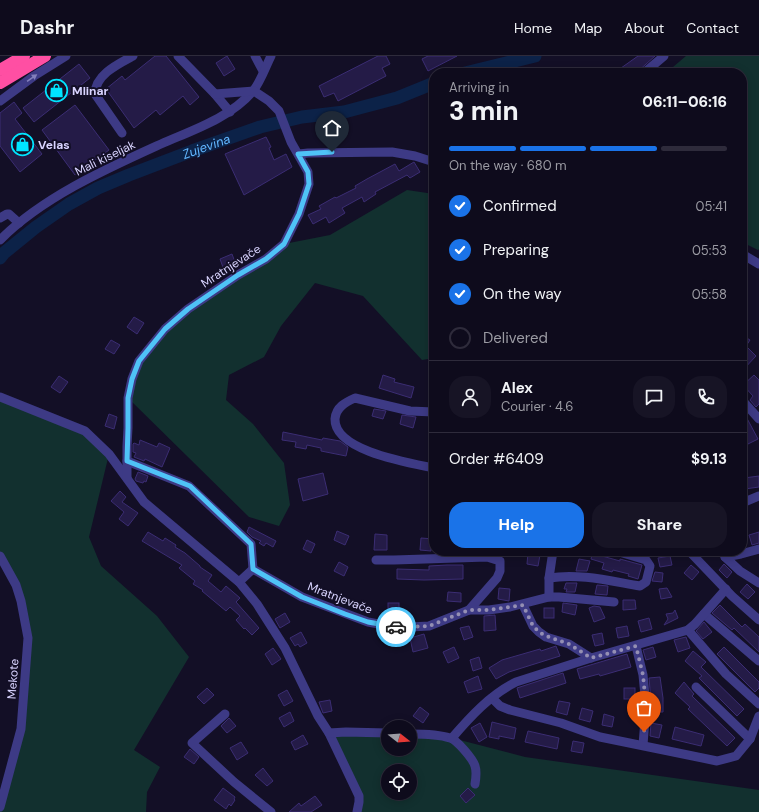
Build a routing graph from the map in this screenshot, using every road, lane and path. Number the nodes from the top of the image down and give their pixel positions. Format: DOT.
graph roads {
  1 [pos="45,56"];
  2 [pos="66,56"];
  3 [pos="133,56"];
  4 [pos="178,56"];
  5 [pos="255,56"];
  6 [pos="271,56"];
  7 [pos="664,56"];
  8 [pos="29,59"];
  9 [pos="119,59"];
  10 [pos="650,68"];
  11 [pos="0,70"];
  12 [pos="264,71"];
  13 [pos="0,83"];
  14 [pos="254,90"];
  15 [pos="0,91"];
  16 [pos="215,94"];
  17 [pos="0,101"];
  18 [pos="230,112"];
  19 [pos="122,133"];
  20 [pos="298,154"];
  21 [pos="429,160"];
  22 [pos="0,218"];
  23 [pos="19,223"];
  24 [pos="0,240"];
  25 [pos="747,257"];
  26 [pos="759,264"];
  27 [pos="0,397"];
  28 [pos="747,406"];
  29 [pos="429,412"];
  30 [pos="759,419"];
  31 [pos="127,461"];
  32 [pos="429,467"];
  33 [pos="127,478"];
  34 [pos="759,496"];
  35 [pos="747,500"];
  36 [pos="759,549"];
  37 [pos="747,552"];
  38 [pos="0,556"];
  39 [pos="552,556"];
  40 [pos="633,556"];
  41 [pos="694,556"];
  42 [pos="730,556"];
  43 [pos="376,560"];
  44 [pos="253,569"];
  45 [pos="549,578"];
  46 [pos="239,582"];
  47 [pos="759,583"];
  48 [pos="726,590"];
  49 [pos="549,597"];
  50 [pos="614,602"];
  51 [pos="523,605"];
  52 [pos="469,610"];
  53 [pos="704,614"];
  54 [pos="759,620"];
  55 [pos="688,630"];
  56 [pos="636,646"];
  57 [pos="591,658"];
  58 [pos="759,661"];
  59 [pos="696,687"];
  60 [pos="492,698"];
  61 [pos="759,704"];
  62 [pos="225,714"];
  63 [pos="759,716"];
  64 [pos="329,733"];
  65 [pos="381,733"];
  66 [pos="417,734"];
  67 [pos="452,738"];
  68 [pos="750,739"];
  69 [pos="644,745"];
  70 [pos="475,784"];
  71 [pos="0,807"];
  72 [pos="271,812"];
  73 [pos="357,812"];
  1 -- 8 [label="highway"];
  17 -- 2 [label="street, one-way"];
  3 -- 9 [label="street"];
  4 -- 16 [label="street"];
  5 -- 12 [label="street"];
  6 -- 12 [label="street, Mali kiseljak"];
  7 -- 10 [label="street"];
  8 -- 11 [label="highway"];
  8 -- 13 [label="highway"];
  8 -- 15 [label="highway"];
  9 -- 19 [label="street"];
  12 -- 14 [label="street, Mali kiseljak"];
  14 -- 16 [label="street"];
  14 -- 18 [label="street, Mali kiseljak"];
  14 -- 20 [label="street, Mratnjevače"];
  16 -- 18 [label="street"];
  18 -- 23 [label="street, Mali kiseljak"];
  20 -- 21 [label="street"];
  20 -- 31 [label="street, Mratnjevače"];
  22 -- 23 [label="street"];
  23 -- 24 [label="street, Mali kiseljak"];
  25 -- 26 [label="street"];
  27 -- 33 [label="street"];
  28 -- 30 [label="street"];
  29 -- 32 [label="street"];
  31 -- 33 [label="street, Mratnjevače"];
  31 -- 44 [label="street"];
  33 -- 46 [label="street"];
  34 -- 35 [label="street"];
  36 -- 37 [label="street"];
  38 -- 71 [label="street, Mekote"];
  39 -- 45 [label="street"];
  40 -- 45 [label="street"];
  41 -- 48 [label="street"];
  42 -- 47 [label="street"];
  43 -- 52 [label="street, Mratnjevače"];
  44 -- 46 [label="street"];
  44 -- 52 [label="street, Mratnjevače"];
  45 -- 49 [label="street"];
  46 -- 64 [label="street"];
  48 -- 53 [label="street"];
  48 -- 54 [label="street"];
  49 -- 50 [label="street, Mratnjevače"];
  49 -- 51 [label="street, Mratnjevače"];
  51 -- 52 [label="street, Mratnjevače"];
  51 -- 57 [label="street"];
  53 -- 55 [label="street"];
  53 -- 58 [label="street"];
  55 -- 56 [label="street"];
  55 -- 61 [label="street"];
  56 -- 57 [label="street"];
  56 -- 69 [label="street"];
  57 -- 60 [label="street"];
  59 -- 68 [label="street"];
  60 -- 67 [label="street"];
  60 -- 69 [label="street"];
  62 -- 72 [label="street"];
  63 -- 68 [label="street"];
  64 -- 65 [label="street"];
  64 -- 73 [label="street"];
  66 -- 67 [label="street"];
  67 -- 70 [label="street"];
  68 -- 69 [label="street"];
}
